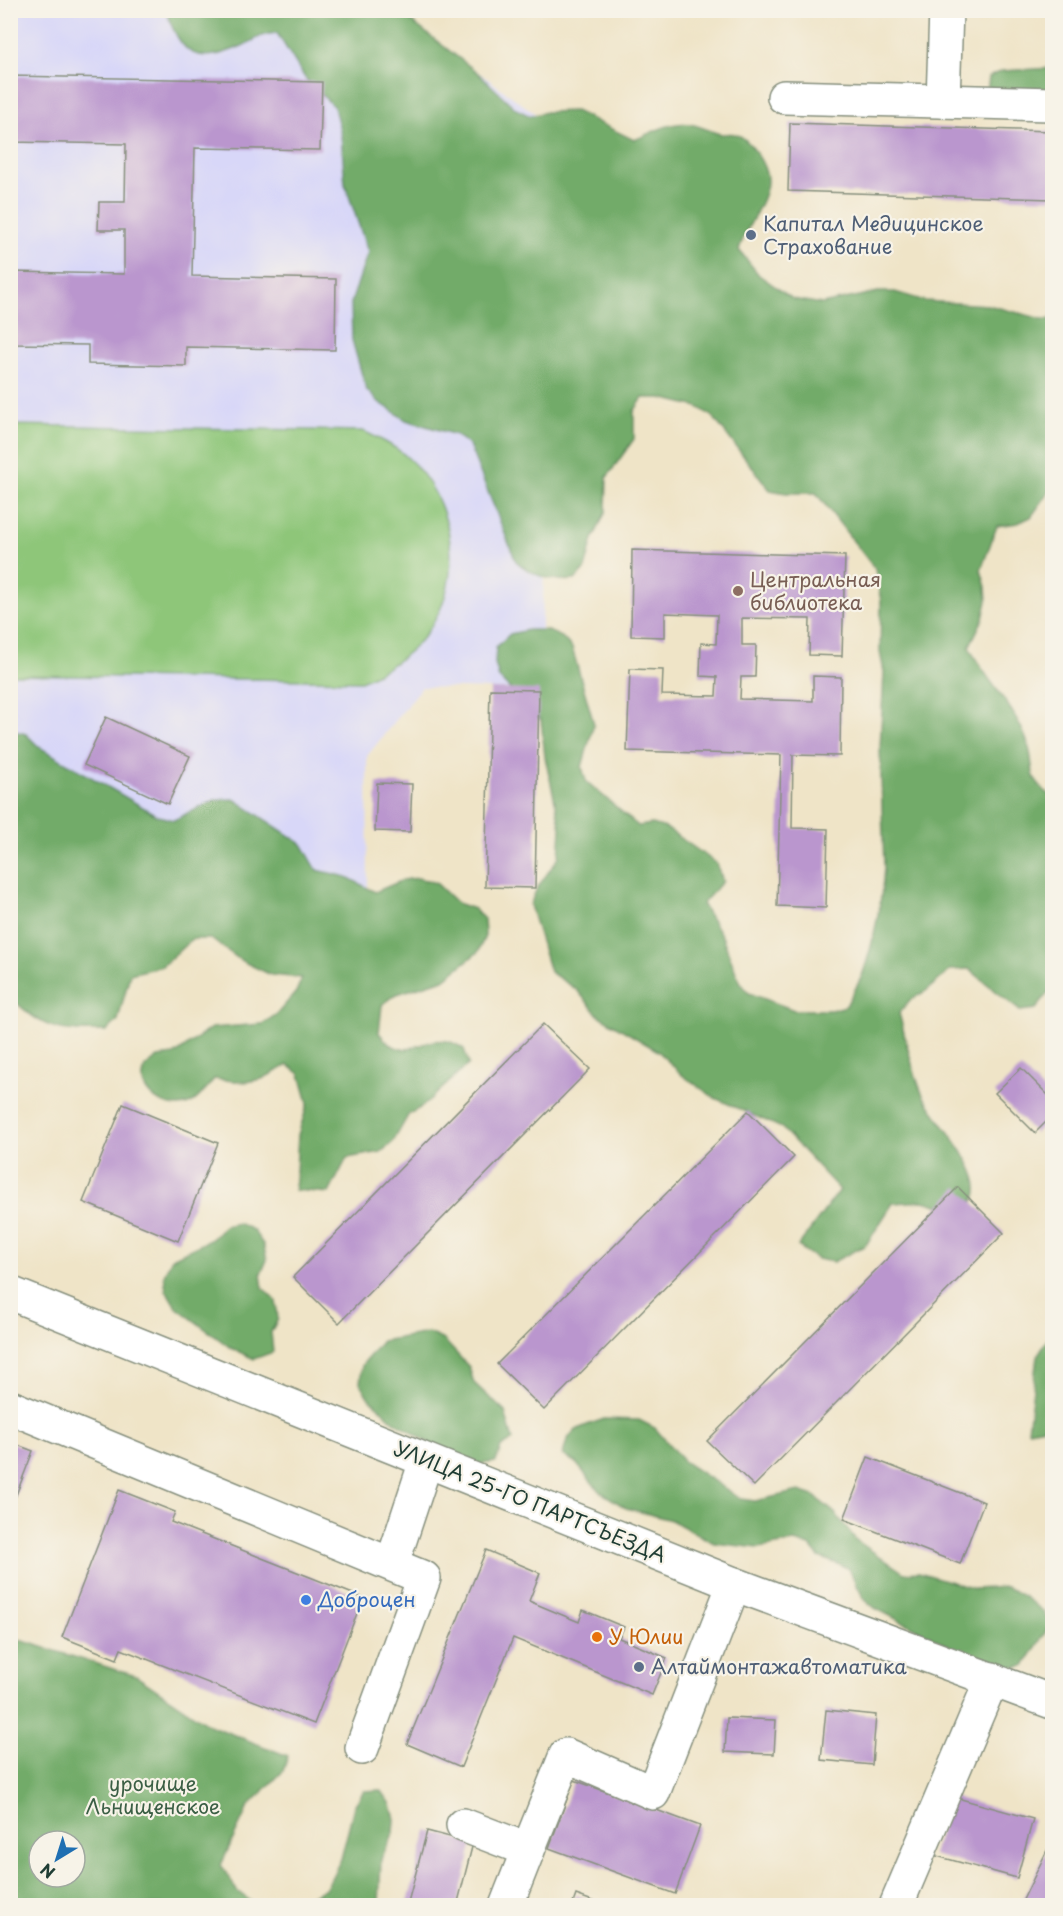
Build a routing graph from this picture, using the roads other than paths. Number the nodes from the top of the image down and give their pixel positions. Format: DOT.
graph roads {
  1 [pos="946,10"];
  2 [pos="784,97"];
  3 [pos="943,101"];
  4 [pos="1053,104"];
  5 [pos="10,1293"];
  6 [pos="10,1407"];
  7 [pos="426,1461"];
  8 [pos="392,1564"];
  9 [pos="734,1584"];
  10 [pos="992,1679"];
  11 [pos="1053,1702"];
  12 [pos="362,1748"];
  13 [pos="464,1825"];
  14 [pos="528,1850"];
  15 [pos="506,1905"];
  16 [pos="896,1905"];
  1 -- 3 [label="street"];
  2 -- 3 [label="street"];
  3 -- 4 [label="street"];
  5 -- 7 [label="street, УЛИЦА 25-ГО ПАРТСЪЕЗДА"];
  6 -- 8 [label="street"];
  7 -- 8 [label="street"];
  7 -- 9 [label="street, УЛИЦА 25-ГО ПАРТСЪЕЗДА"];
  8 -- 12 [label="street"];
  9 -- 10 [label="street, УЛИЦА 25-ГО ПАРТСЪЕЗДА"];
  9 -- 14 [label="street"];
  10 -- 11 [label="street, УЛИЦА 25-ГО ПАРТСЪЕЗДА"];
  10 -- 16 [label="street"];
  13 -- 14 [label="street"];
  14 -- 15 [label="street"];
}
